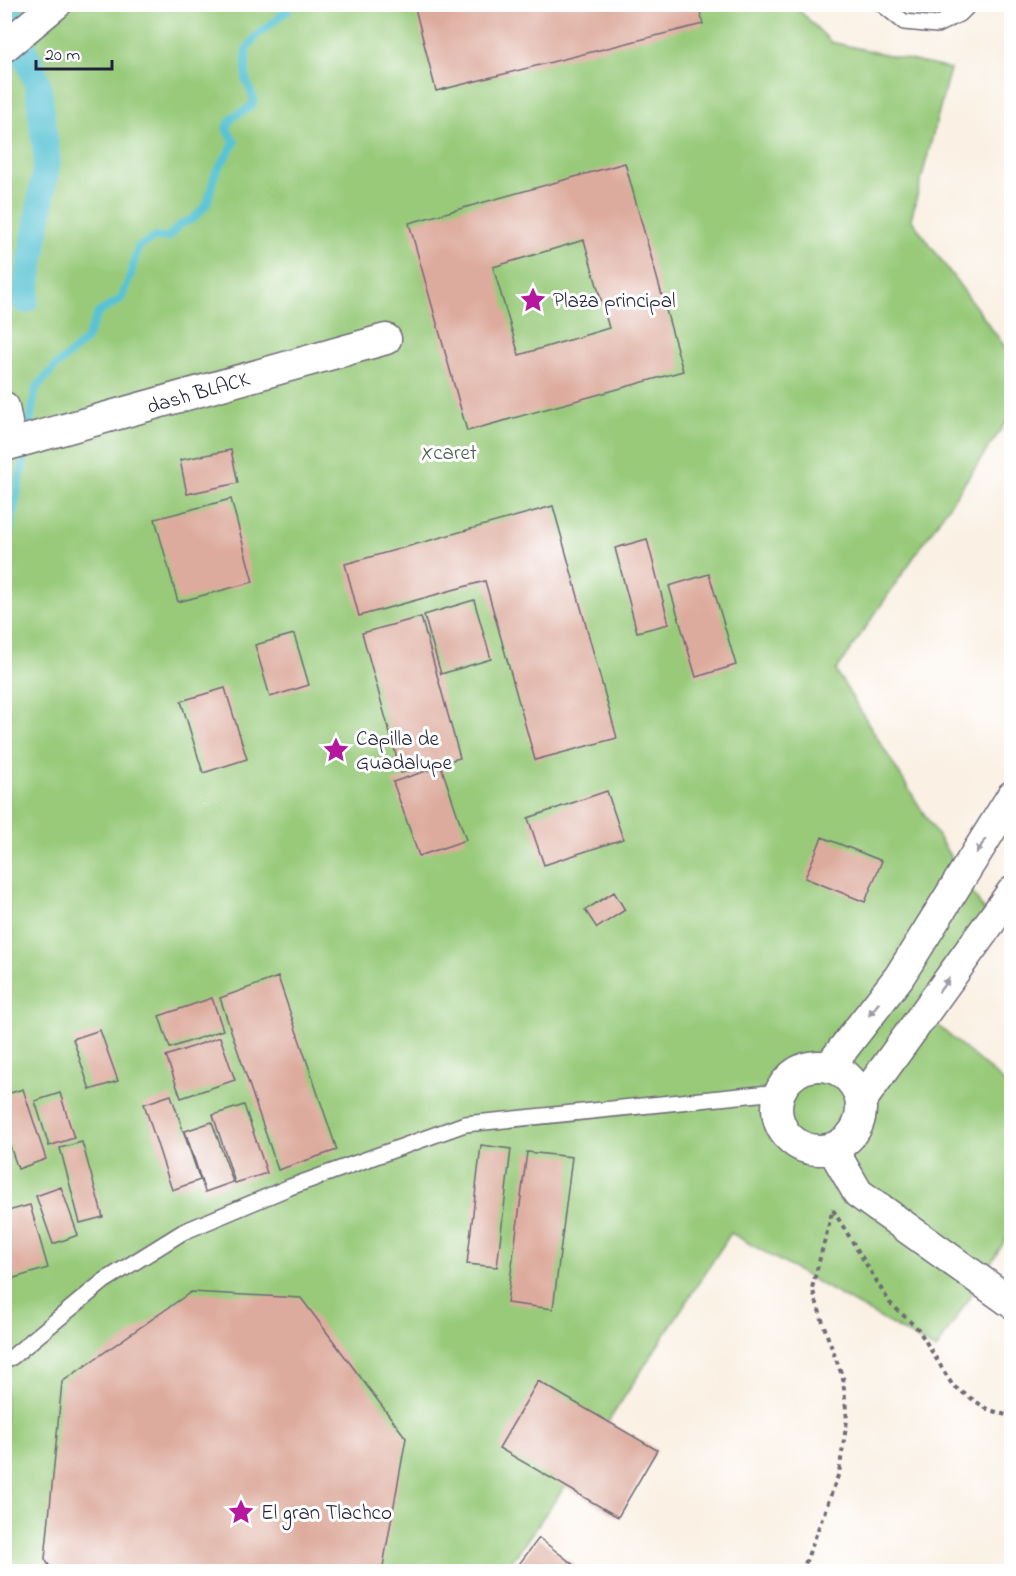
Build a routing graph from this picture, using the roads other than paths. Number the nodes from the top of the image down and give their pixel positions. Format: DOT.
graph roads {
  1 [pos="56,4"];
  2 [pos="882,4"];
  3 [pos="970,4"];
  4 [pos="4,47"];
  5 [pos="386,339"];
  6 [pos="4,407"];
  7 [pos="8,445"];
  8 [pos="1011,796"];
  9 [pos="1011,892"];
  10 [pos="829,1067"];
  11 [pos="779,1092"];
  12 [pos="861,1101"];
  13 [pos="832,1148"];
  14 [pos="1011,1303"];
  15 [pos="4,1360"];
  1 -- 4 [label="street"];
  2 -- 3 [label="lane"];
  5 -- 7 [label="street, dash BLACK"];
  6 -- 7 [label="street"];
  8 -- 10 [label="street, one-way"];
  12 -- 9 [label="street, one-way"];
  10 -- 11 [label="street"];
  10 -- 12 [label="street"];
  11 -- 13 [label="street"];
  11 -- 15 [label="lane"];
  12 -- 13 [label="street"];
  13 -- 14 [label="street"];
}
